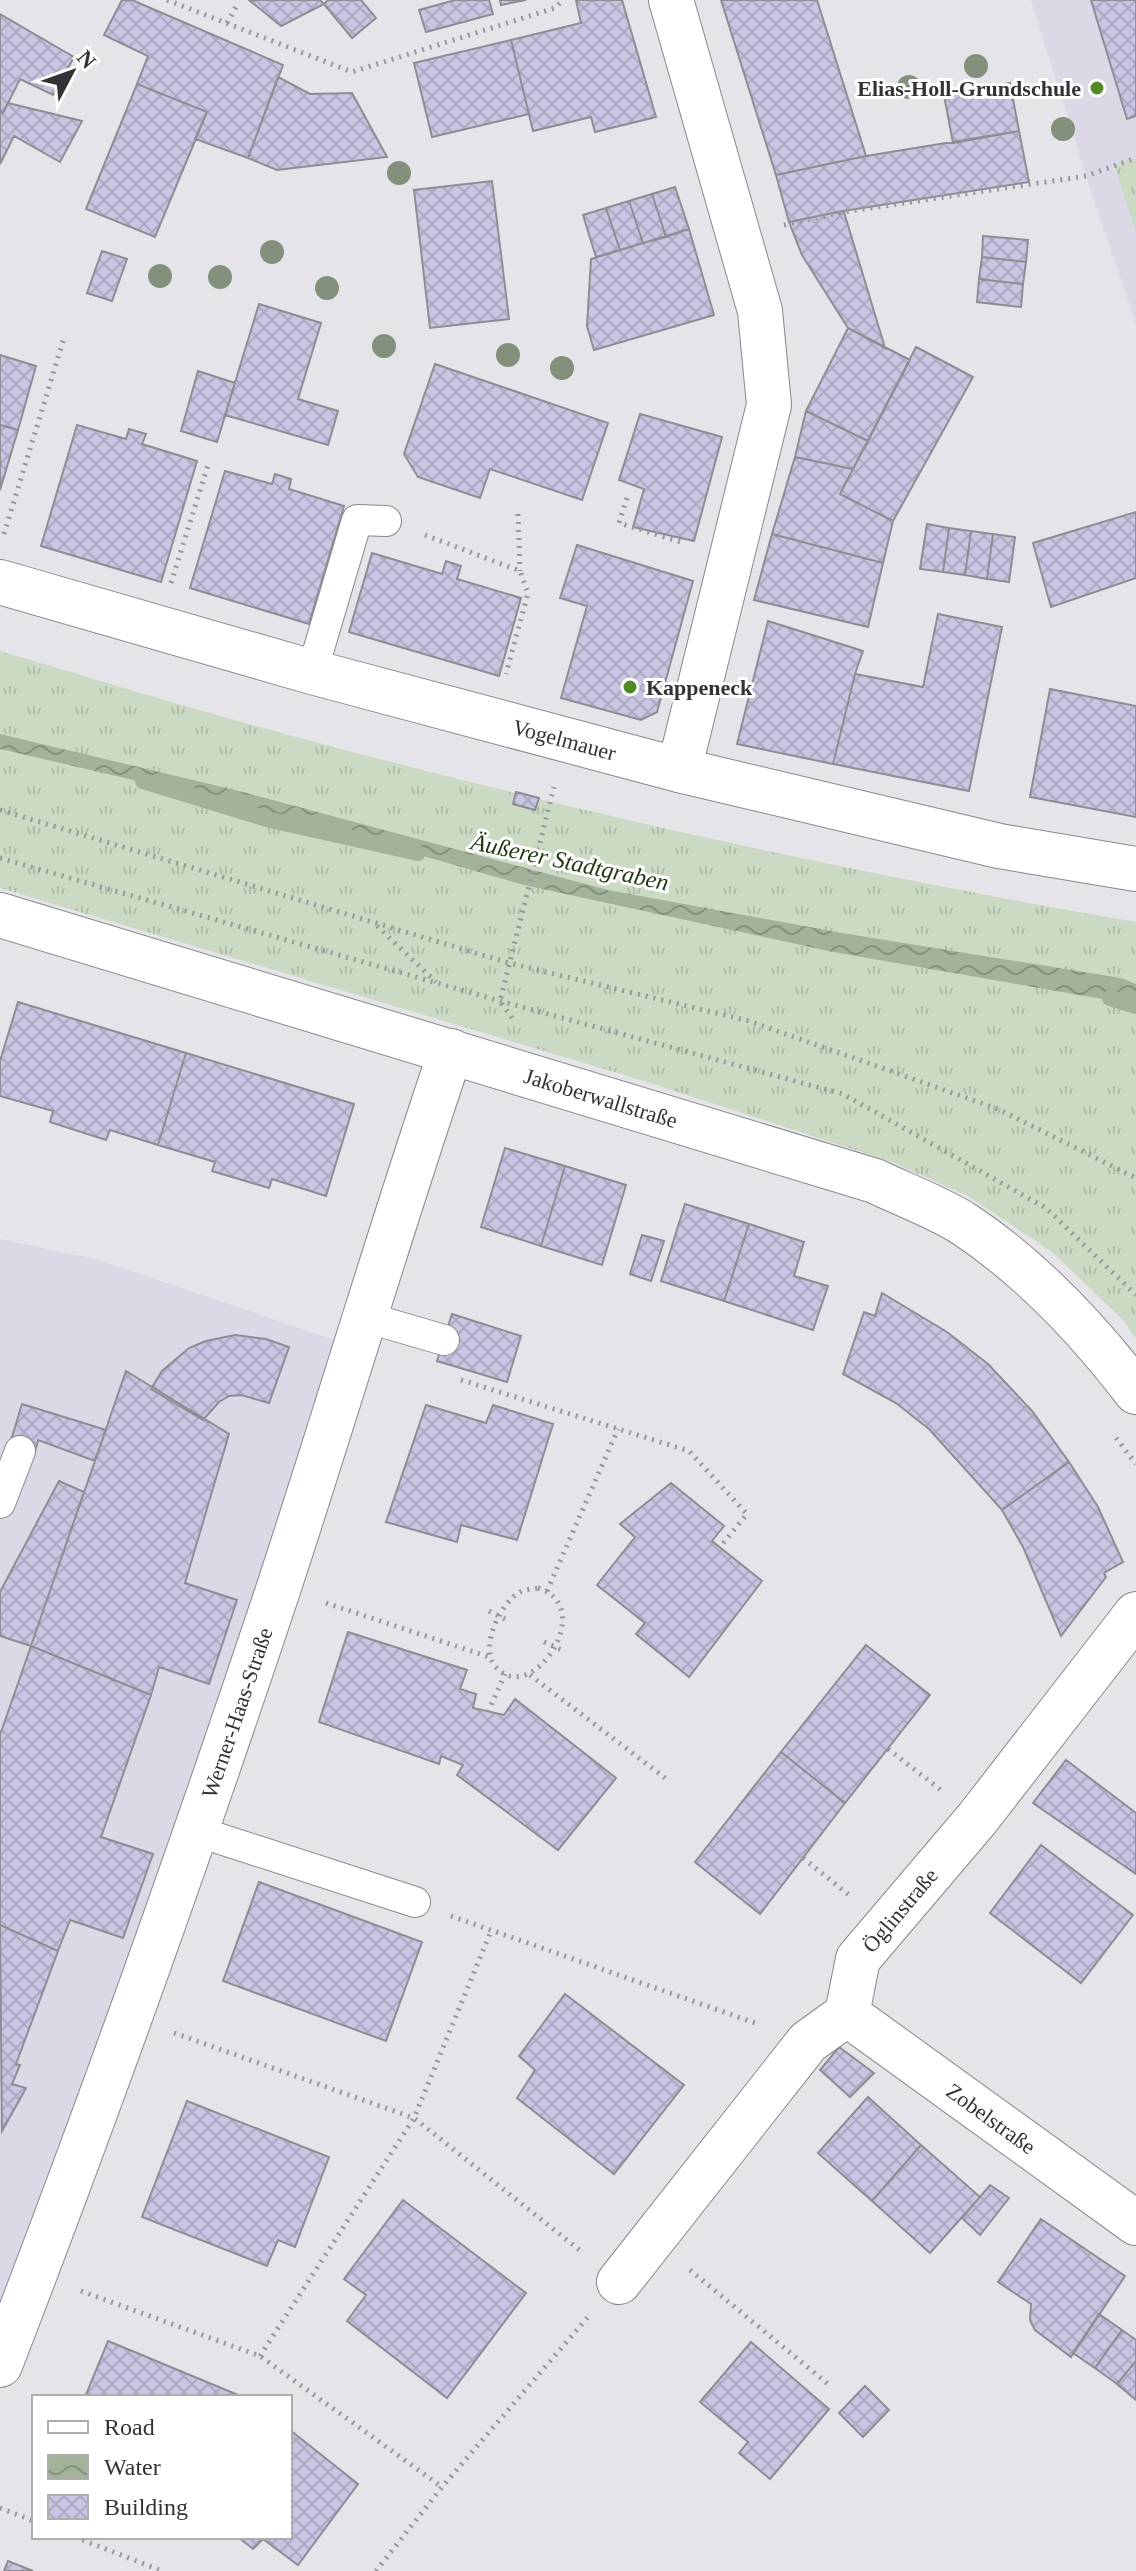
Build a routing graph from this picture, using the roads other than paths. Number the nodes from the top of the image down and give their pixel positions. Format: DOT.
graph roads {
  1 [pos="671,0"];
  2 [pos="386,521"];
  3 [pos="0,582"];
  4 [pos="312,672"];
  5 [pos="679,770"];
  6 [pos="1136,869"];
  7 [pos="0,915"];
  8 [pos="451,1051"];
  9 [pos="365,1317"];
  10 [pos="444,1340"];
  11 [pos="1136,1392"];
  12 [pos="20,1451"];
  13 [pos="0,1503"];
  14 [pos="1136,1614"];
  15 [pos="196,1831"];
  16 [pos="415,1902"];
  17 [pos="847,2014"];
  18 [pos="1136,2223"];
  19 [pos="619,2282"];
  20 [pos="0,2365"];
  1 -- 5 [label="street"];
  2 -- 4 [label="lane"];
  3 -- 4 [label="street, Vogelmauer"];
  4 -- 5 [label="street, Vogelmauer"];
  5 -- 6 [label="street, Vogelmauer"];
  7 -- 8 [label="street, Jakoberwallstraße"];
  8 -- 9 [label="street, Werner-Haas-Straße"];
  8 -- 11 [label="street, Jakoberwallstraße"];
  9 -- 10 [label="lane"];
  9 -- 15 [label="street, Werner-Haas-Straße"];
  12 -- 13 [label="lane"];
  14 -- 17 [label="street, Öglinstraße"];
  15 -- 16 [label="lane"];
  15 -- 20 [label="street, Werner-Haas-Straße"];
  17 -- 18 [label="street, Zobelstraße"];
  17 -- 19 [label="street"];
}
